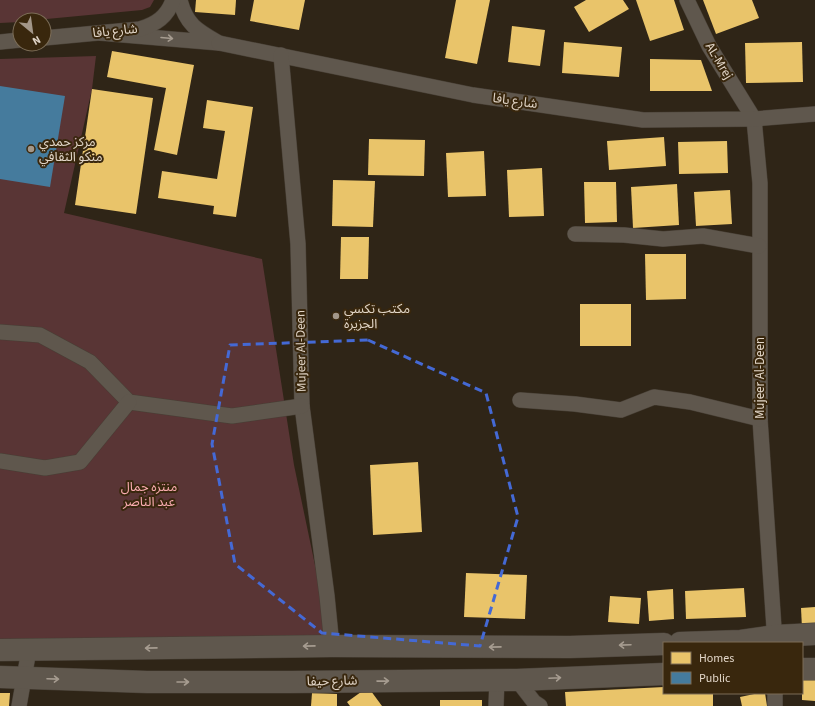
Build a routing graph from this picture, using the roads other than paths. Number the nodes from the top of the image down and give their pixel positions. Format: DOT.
graph roads {
  1 [pos="173,0"];
  2 [pos="180,0"];
  3 [pos="687,0"];
  4 [pos="100,33"];
  5 [pos="52,37"];
  6 [pos="12,41"];
  7 [pos="0,42"];
  8 [pos="219,43"];
  9 [pos="281,55"];
  10 [pos="815,114"];
  11 [pos="754,119"];
  12 [pos="575,234"];
  13 [pos="759,246"];
  14 [pos="2,331"];
  15 [pos="520,400"];
  16 [pos="129,402"];
  17 [pos="302,406"];
  18 [pos="760,419"];
  19 [pos="0,461"];
  20 [pos="815,634"];
  21 [pos="775,640"];
  22 [pos="710,642"];
  23 [pos="663,644"];
  24 [pos="332,646"];
  25 [pos="0,650"];
  26 [pos="29,650"];
  27 [pos="803,669"];
  28 [pos="815,669"];
  29 [pos="663,674"];
  30 [pos="0,677"];
  31 [pos="25,678"];
  32 [pos="507,680"];
  33 [pos="775,694"];
  34 [pos="19,706"];
  35 [pos="496,706"];
  36 [pos="540,706"];
  37 [pos="775,706"];
  1 -- 4 [label="street, شارع يافا"];
  2 -- 8 [label="street"];
  3 -- 11 [label="street, AL-Mrej"];
  4 -- 5 [label="street, شارع يافا"];
  4 -- 8 [label="street, one-way"];
  6 -- 7 [label="street"];
  8 -- 9 [label="street, شارع يافا"];
  9 -- 11 [label="street, شارع يافا"];
  9 -- 17 [label="street, Mujeer Al-Deen"];
  10 -- 11 [label="street, شارع يافا"];
  11 -- 13 [label="street, Mujeer Al-Deen"];
  12 -- 13 [label="street"];
  13 -- 18 [label="street, Mujeer Al-Deen"];
  14 -- 16 [label="street"];
  15 -- 18 [label="street"];
  16 -- 17 [label="street"];
  16 -- 19 [label="street"];
  17 -- 24 [label="street, Mujeer Al-Deen"];
  18 -- 21 [label="street, Mujeer Al-Deen"];
  20 -- 21 [label="main road"];
  21 -- 22 [label="main road"];
  23 -- 24 [label="main road, one-way"];
  24 -- 26 [label="main road, one-way"];
  25 -- 26 [label="main road"];
  26 -- 31 [label="street"];
  27 -- 28 [label="main road"];
  32 -- 29 [label="main road, شارع حيفا, one-way"];
  30 -- 31 [label="main road, شارع حيفا"];
  31 -- 32 [label="main road, شارع حيفا, one-way"];
  31 -- 34 [label="street"];
  32 -- 35 [label="street"];
  32 -- 36 [label="street"];
  33 -- 37 [label="street"];
}
